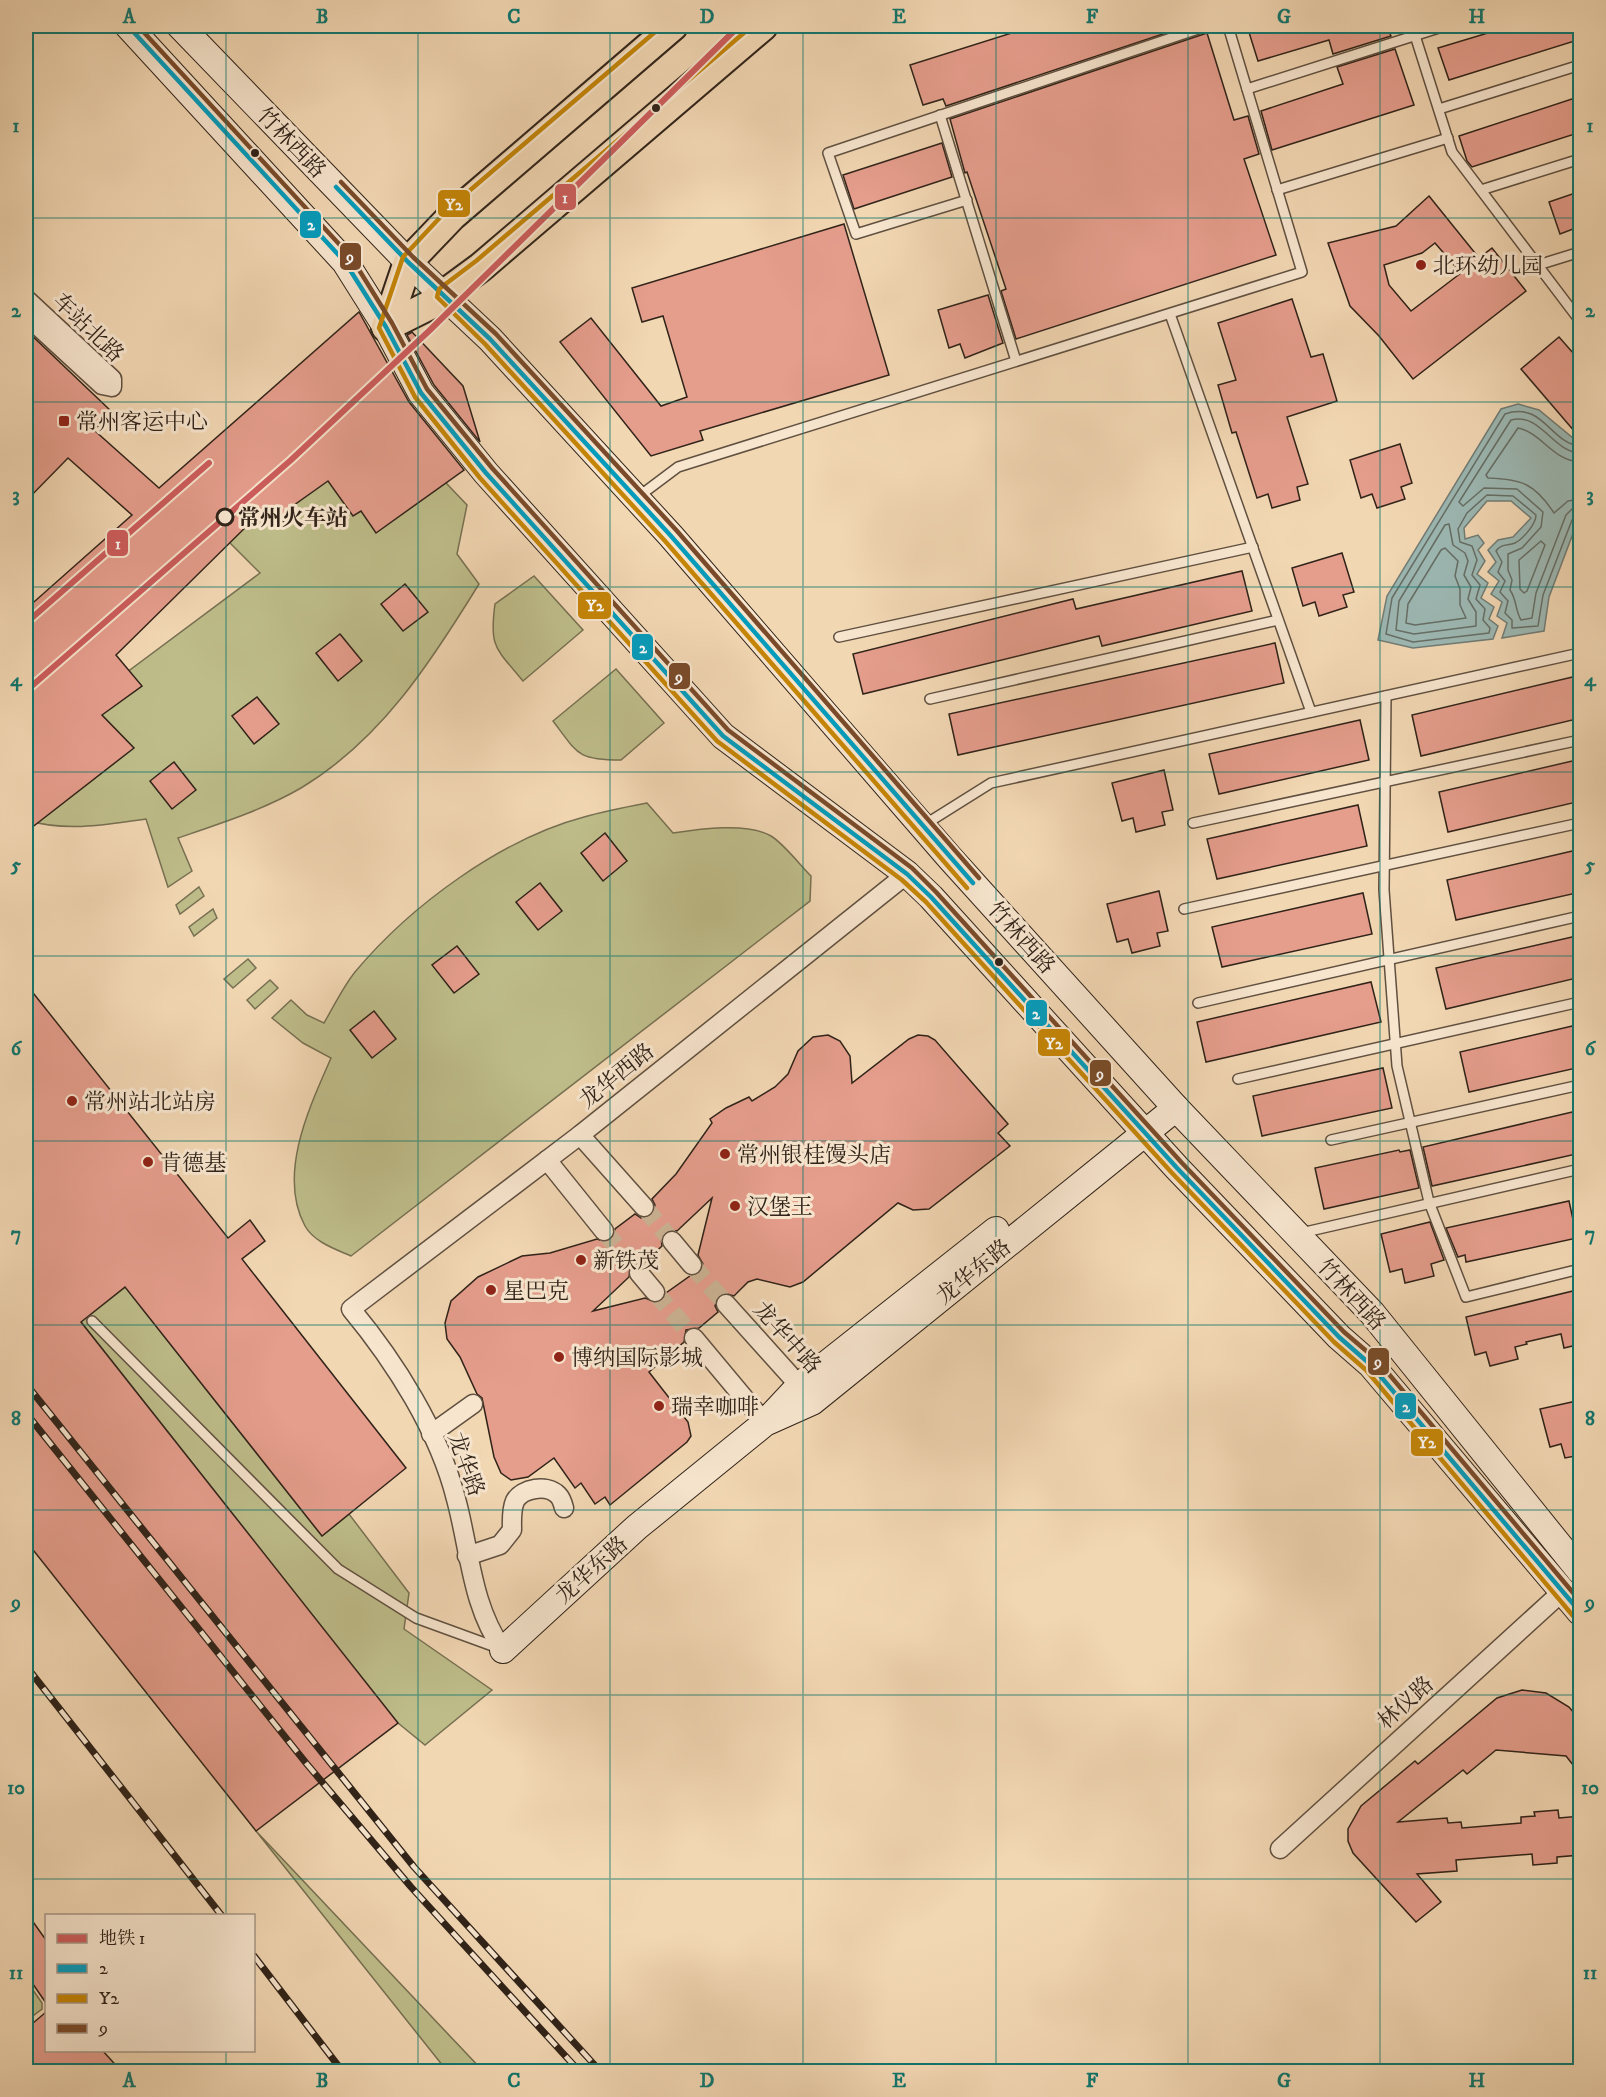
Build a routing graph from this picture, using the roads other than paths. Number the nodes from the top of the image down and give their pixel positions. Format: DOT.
graph roads {
  1 [pos="128,26"];
  2 [pos="180,26"];
  3 [pos="673,26"];
  4 [pos="763,26"];
  5 [pos="1207,26"];
  6 [pos="1228,26"];
  7 [pos="1412,26"];
  8 [pos="1445,26"];
  9 [pos="1415,36"];
  10 [pos="1581,65"];
  11 [pos="1247,89"];
  12 [pos="1439,109"];
  13 [pos="940,115"];
  14 [pos="1448,138"];
  15 [pos="1581,159"];
  16 [pos="1277,190"];
  17 [pos="1481,190"];
  18 [pos="967,200"];
  19 [pos="1581,252"];
  20 [pos="408,262"];
  21 [pos="1538,265"];
  22 [pos="26,299"];
  23 [pos="436,300"];
  24 [pos="1170,314"];
  25 [pos="26,315"];
  26 [pos="1581,321"];
  27 [pos="386,327"];
  28 [pos="1016,361"];
  29 [pos="636,498"];
  30 [pos="1252,547"];
  31 [pos="1278,620"];
  32 [pos="838,637"];
  33 [pos="1581,652"];
  34 [pos="1386,696"];
  35 [pos="930,699"];
  36 [pos="1311,712"];
  37 [pos="1581,740"];
  38 [pos="1385,781"];
  39 [pos="1193,823"];
  40 [pos="1581,823"];
  41 [pos="922,826"];
  42 [pos="1385,866"];
  43 [pos="907,874"];
  44 [pos="1184,909"];
  45 [pos="1581,916"];
  46 [pos="1389,960"];
  47 [pos="1581,1002"];
  48 [pos="1198,1003"];
  49 [pos="1395,1044"];
  50 [pos="1238,1079"];
  51 [pos="1581,1085"];
  52 [pos="1170,1102"];
  53 [pos="1410,1123"];
  54 [pos="1140,1127"];
  55 [pos="580,1135"];
  56 [pos="1331,1140"];
  57 [pos="547,1160"];
  58 [pos="1581,1169"];
  59 [pos="1429,1202"];
  60 [pos="644,1207"];
  61 [pos="604,1231"];
  62 [pos="1296,1234"];
  63 [pos="672,1241"];
  64 [pos="692,1265"];
  65 [pos="1581,1269"];
  66 [pos="639,1273"];
  67 [pos="656,1292"];
  68 [pos="726,1304"];
  69 [pos="351,1309"];
  70 [pos="92,1321"];
  71 [pos="694,1338"];
  72 [pos="806,1393"];
  73 [pos="473,1404"];
  74 [pos="765,1423"];
  75 [pos="431,1434"];
  76 [pos="564,1508"];
  77 [pos="467,1556"];
  78 [pos="1581,1571"];
  79 [pos="1563,1591"];
  80 [pos="1581,1612"];
  81 [pos="503,1650"];
  82 [pos="1280,1849"];
  1 -- 27 [label="main road, 竹林西路"];
  2 -- 20 [label="main road, 竹林西路"];
  3 -- 20 [label="main road"];
  4 -- 23 [label="main road"];
  5 -- 13 [label="lane"];
  6 -- 11 [label="lane"];
  7 -- 9 [label="lane"];
  8 -- 9 [label="lane"];
  9 -- 11 [label="lane"];
  9 -- 12 [label="lane"];
  10 -- 12 [label="lane"];
  11 -- 16 [label="lane"];
  12 -- 14 [label="lane"];
  13 -- 18 [label="lane"];
  13 -- 18 [label="lane"];
  14 -- 16 [label="lane"];
  14 -- 17 [label="lane"];
  15 -- 17 [label="lane"];
  16 -- 24 [label="lane"];
  17 -- 21 [label="lane"];
  18 -- 28 [label="lane"];
  19 -- 21 [label="lane"];
  20 -- 23 [label="main road, 竹林西路"];
  20 -- 27 [label="main road"];
  21 -- 26 [label="lane"];
  22 -- 25 [label="street, 车站北路"];
  23 -- 27 [label="main road"];
  23 -- 29 [label="main road, 竹林西路"];
  24 -- 28 [label="lane"];
  24 -- 30 [label="lane"];
  27 -- 43 [label="main road, 竹林西路"];
  28 -- 29 [label="lane"];
  29 -- 41 [label="main road, 竹林西路"];
  30 -- 31 [label="lane"];
  30 -- 32 [label="lane"];
  31 -- 35 [label="lane"];
  31 -- 36 [label="lane"];
  33 -- 34 [label="lane"];
  34 -- 36 [label="lane"];
  34 -- 38 [label="lane"];
  36 -- 41 [label="lane"];
  37 -- 38 [label="lane"];
  38 -- 39 [label="lane"];
  38 -- 42 [label="lane"];
  40 -- 42 [label="lane"];
  41 -- 52 [label="main road, 竹林西路"];
  42 -- 44 [label="lane"];
  42 -- 46 [label="lane"];
  43 -- 54 [label="main road, 竹林西路"];
  43 -- 55 [label="street, 龙华西路"];
  45 -- 46 [label="lane"];
  46 -- 48 [label="lane"];
  46 -- 49 [label="lane"];
  47 -- 49 [label="lane"];
  49 -- 50 [label="lane"];
  49 -- 53 [label="lane"];
  51 -- 53 [label="lane"];
  52 -- 54 [label="main road, 龙华东路"];
  52 -- 62 [label="main road, 竹林西路"];
  53 -- 56 [label="lane"];
  53 -- 59 [label="lane"];
  54 -- 72 [label="main road, 龙华东路"];
  54 -- 79 [label="main road, 竹林西路"];
  55 -- 57 [label="street, 龙华西路"];
  55 -- 60 [label="street"];
  57 -- 61 [label="street"];
  57 -- 69 [label="street, 龙华西路"];
  58 -- 59 [label="lane"];
  59 -- 62 [label="lane"];
  59 -- 65 [label="lane"];
  62 -- 78 [label="main road, 竹林西路"];
  63 -- 64 [label="street"];
  66 -- 67 [label="street"];
  68 -- 72 [label="street, 龙华中路"];
  69 -- 75 [label="street, 龙华路"];
  70 -- 81 [label="lane"];
  71 -- 74 [label="street"];
  72 -- 74 [label="main road, 龙华东路"];
  73 -- 75 [label="street"];
  74 -- 81 [label="main road, 龙华东路"];
  75 -- 77 [label="street, 龙华路"];
  76 -- 77 [label="street"];
  77 -- 81 [label="street, 龙华路"];
  79 -- 80 [label="main road, 竹林西路"];
  79 -- 82 [label="street, 林仪路"];
}
